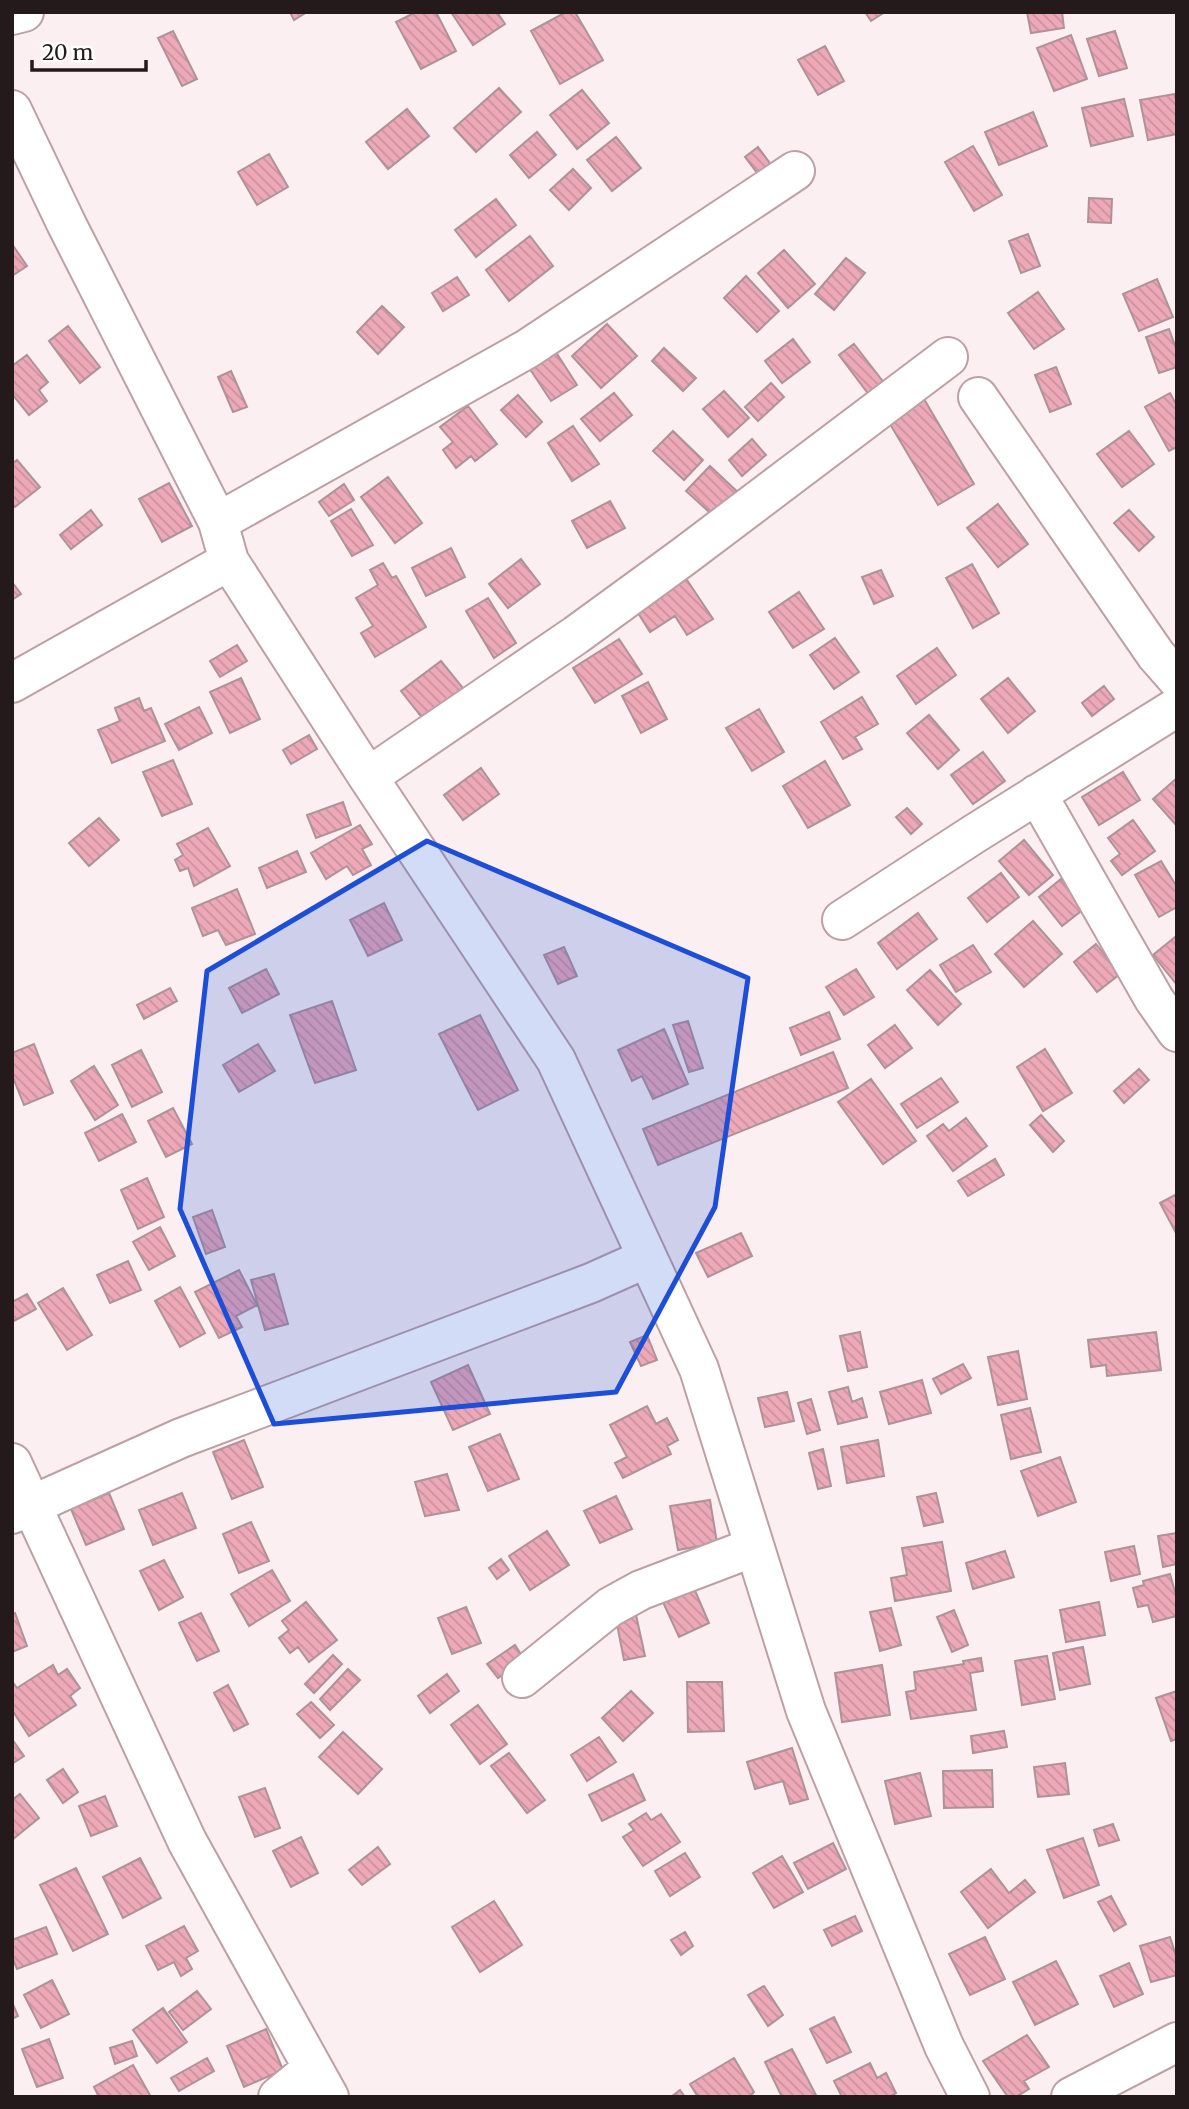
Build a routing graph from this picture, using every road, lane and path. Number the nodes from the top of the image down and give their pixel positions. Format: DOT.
graph roads {
  1 [pos="24,12"];
  2 [pos="12,15"];
  3 [pos="12,110"];
  4 [pos="795,171"];
  5 [pos="948,357"];
  6 [pos="978,397"];
  7 [pos="218,522"];
  8 [pos="229,561"];
  9 [pos="1177,679"];
  10 [pos="12,683"];
  11 [pos="1177,706"];
  12 [pos="368,777"];
  13 [pos="1037,794"];
  14 [pos="842,920"];
  15 [pos="1177,1032"];
  16 [pos="648,1258"];
  17 [pos="12,1463"];
  18 [pos="21,1509"];
  19 [pos="754,1547"];
  20 [pos="522,1678"];
  21 [pos="1177,2042"];
  22 [pos="321,2083"];
  23 [pos="278,2097"];
  24 [pos="970,2097"];
  25 [pos="1070,2097"];
  1 -- 2 [label="street"];
  3 -- 7 [label="street"];
  4 -- 7 [label="street"];
  5 -- 12 [label="street"];
  6 -- 9 [label="street"];
  7 -- 8 [label="street"];
  8 -- 10 [label="street"];
  8 -- 12 [label="street"];
  11 -- 13 [label="street"];
  12 -- 16 [label="street"];
  13 -- 14 [label="street"];
  13 -- 15 [label="street"];
  16 -- 18 [label="street"];
  16 -- 19 [label="street"];
  17 -- 18 [label="street"];
  18 -- 22 [label="street"];
  19 -- 20 [label="street"];
  19 -- 24 [label="street"];
  21 -- 25 [label="street"];
  22 -- 23 [label="street"];
}
